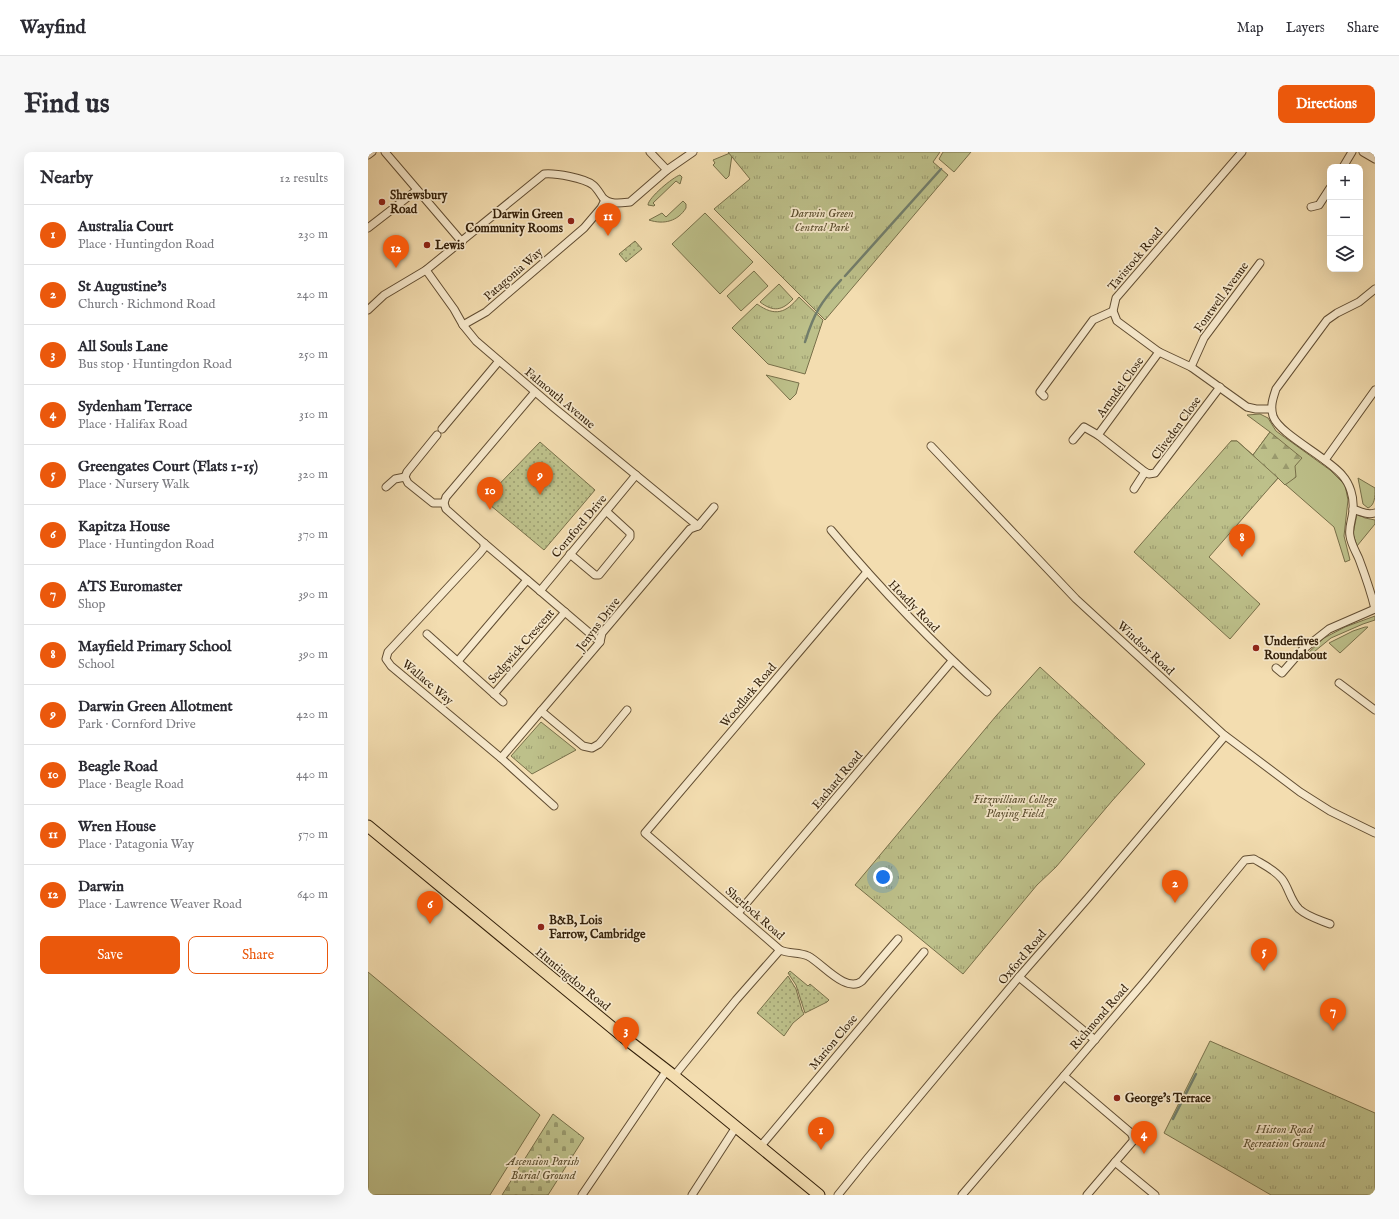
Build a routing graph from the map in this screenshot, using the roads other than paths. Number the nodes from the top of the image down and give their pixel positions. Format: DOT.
graph roads {
  1 [pos="372,152"];
  2 [pos="385,152"];
  3 [pos="650,152"];
  4 [pos="693,152"];
  5 [pos="1242,152"];
  6 [pos="1352,152"];
  7 [pos="1362,152"];
  8 [pos="368,155"];
  9 [pos="1375,159"];
  10 [pos="1345,164"];
  11 [pos="666,170"];
  12 [pos="417,190"];
  13 [pos="1327,193"];
  14 [pos="605,200"];
  15 [pos="1311,207"];
  16 [pos="368,228"];
  17 [pos="462,242"];
  18 [pos="1260,263"];
  19 [pos="426,270"];
  20 [pos="1375,289"];
  21 [pos="368,310"];
  22 [pos="1113,311"];
  23 [pos="463,325"];
  24 [pos="1159,352"];
  25 [pos="498,361"];
  26 [pos="1191,367"];
  27 [pos="1220,387"];
  28 [pos="1375,390"];
  29 [pos="535,392"];
  30 [pos="1044,396"];
  31 [pos="1271,409"];
  32 [pos="1098,434"];
  33 [pos="1073,440"];
  34 [pos="931,446"];
  35 [pos="1325,460"];
  36 [pos="1145,472"];
  37 [pos="636,476"];
  38 [pos="405,478"];
  39 [pos="386,487"];
  40 [pos="1134,490"];
  41 [pos="444,503"];
  42 [pos="714,507"];
  43 [pos="1353,509"];
  44 [pos="606,511"];
  45 [pos="1375,513"];
  46 [pos="698,526"];
  47 [pos="830,530"];
  48 [pos="484,543"];
  49 [pos="570,554"];
  50 [pos="867,572"];
  51 [pos="527,580"];
  52 [pos="540,590"];
  53 [pos="1375,609"];
  54 [pos="565,612"];
  55 [pos="427,634"];
  56 [pos="600,642"];
  57 [pos="458,661"];
  58 [pos="952,661"];
  59 [pos="1276,668"];
  60 [pos="1339,683"];
  61 [pos="987,692"];
  62 [pos="494,694"];
  63 [pos="503,702"];
  64 [pos="627,710"];
  65 [pos="1375,710"];
  66 [pos="541,711"];
  67 [pos="1226,736"];
  68 [pos="501,758"];
  69 [pos="554,806"];
  70 [pos="368,826"];
  71 [pos="645,833"];
  72 [pos="1375,833"];
  73 [pos="738,913"];
  74 [pos="1330,924"];
  75 [pos="898,939"];
  76 [pos="780,950"];
  77 [pos="924,952"];
  78 [pos="1019,976"];
  79 [pos="1095,1040"];
  80 [pos="671,1073"];
  81 [pos="1064,1076"];
  82 [pos="736,1127"];
  83 [pos="760,1147"];
  84 [pos="1115,1162"];
  85 [pos="582,1195"];
  86 [pos="692,1195"];
  87 [pos="819,1195"];
  88 [pos="838,1195"];
  89 [pos="962,1195"];
  90 [pos="1087,1195"];
  91 [pos="1155,1195"];
  1 -- 8 [label="street"];
  2 -- 12 [label="street"];
  3 -- 11 [label="street"];
  4 -- 11 [label="street"];
  5 -- 22 [label="street, Tavistock Road"];
  6 -- 10 [label="street"];
  7 -- 9 [label="street"];
  11 -- 14 [label="street"];
  12 -- 16 [label="street"];
  12 -- 17 [label="street"];
  13 -- 15 [label="street"];
  14 -- 17 [label="street"];
  14 -- 23 [label="street, Patagonia Way"];
  17 -- 19 [label="street"];
  18 -- 26 [label="street, Fontwell Avenue"];
  19 -- 21 [label="street"];
  19 -- 23 [label="street, Falmouth Avenue"];
  20 -- 31 [label="street"];
  22 -- 24 [label="street"];
  22 -- 30 [label="street"];
  23 -- 25 [label="street, Falmouth Avenue"];
  24 -- 26 [label="street"];
  24 -- 32 [label="street, Arundel Close"];
  25 -- 29 [label="street, Falmouth Avenue"];
  25 -- 38 [label="street"];
  26 -- 27 [label="street"];
  27 -- 31 [label="street"];
  27 -- 36 [label="street, Cliveden Close"];
  28 -- 35 [label="street"];
  29 -- 37 [label="street, Falmouth Avenue"];
  29 -- 41 [label="street"];
  31 -- 35 [label="street"];
  32 -- 33 [label="street, Cliveden Close"];
  32 -- 36 [label="street, Cliveden Close"];
  34 -- 67 [label="street, Windsor Road"];
  35 -- 43 [label="street"];
  36 -- 40 [label="street, Cliveden Close"];
  37 -- 44 [label="street, Cornford Drive"];
  37 -- 46 [label="street, Falmouth Avenue"];
  38 -- 39 [label="street"];
  38 -- 41 [label="street"];
  41 -- 48 [label="street"];
  42 -- 46 [label="street, Jenyns Drive"];
  43 -- 45 [label="street"];
  43 -- 53 [label="street"];
  44 -- 49 [label="street, Cornford Drive"];
  44 -- 49 [label="street"];
  46 -- 56 [label="street, Jenyns Drive"];
  47 -- 50 [label="street, Hoadly Road"];
  48 -- 51 [label="street"];
  48 -- 68 [label="street, Wallace Way"];
  49 -- 52 [label="street, Cornford Drive"];
  50 -- 58 [label="street, Hoadly Road"];
  50 -- 71 [label="street, Woodlark Road"];
  51 -- 52 [label="street"];
  51 -- 57 [label="street"];
  52 -- 54 [label="street"];
  53 -- 59 [label="street"];
  54 -- 56 [label="street"];
  54 -- 62 [label="street, Sedgwick Crescent"];
  55 -- 57 [label="street, Sedgwick Crescent"];
  56 -- 66 [label="street, Jenyns Drive"];
  57 -- 62 [label="street, Sedgwick Crescent"];
  58 -- 61 [label="street, Hoadly Road"];
  58 -- 73 [label="street, Eachard Road"];
  60 -- 65 [label="street"];
  62 -- 63 [label="street, Sedgwick Crescent"];
  64 -- 66 [label="street"];
  66 -- 68 [label="street, Jenyns Drive"];
  67 -- 72 [label="street, Windsor Road"];
  67 -- 78 [label="street, Oxford Road"];
  68 -- 69 [label="street, Wallace Way"];
  70 -- 80 [label="main road, Huntingdon Road"];
  71 -- 73 [label="street, Sherlock Road"];
  73 -- 76 [label="street, Sherlock Road"];
  74 -- 79 [label="street, Richmond Road"];
  75 -- 76 [label="street"];
  76 -- 80 [label="street, Sherlock Road"];
  77 -- 83 [label="street, Marion Close"];
  78 -- 79 [label="street"];
  78 -- 88 [label="street, Oxford Road"];
  79 -- 81 [label="street, Richmond Road"];
  80 -- 82 [label="main road, Huntingdon Road"];
  80 -- 85 [label="street, Sherlock Road"];
  81 -- 84 [label="street"];
  81 -- 89 [label="street, Richmond Road"];
  82 -- 83 [label="main road, Huntingdon Road"];
  82 -- 86 [label="street"];
  83 -- 87 [label="main road, Huntingdon Road"];
  84 -- 90 [label="street"];
  84 -- 91 [label="street"];
}
